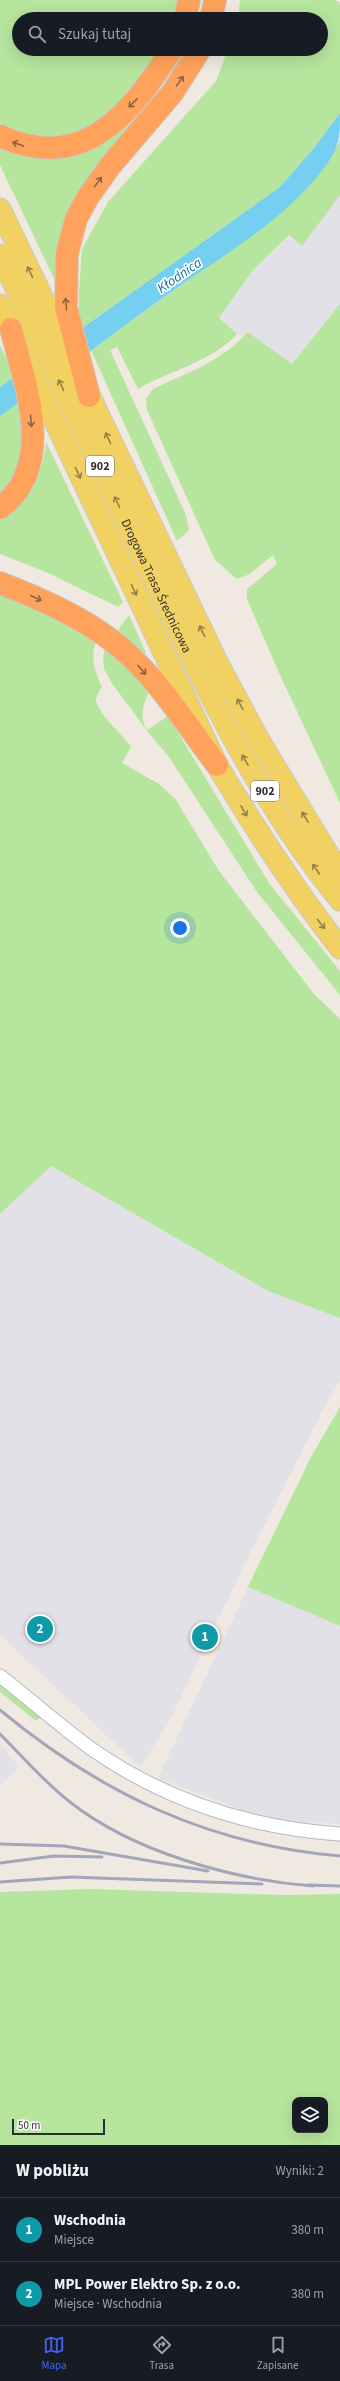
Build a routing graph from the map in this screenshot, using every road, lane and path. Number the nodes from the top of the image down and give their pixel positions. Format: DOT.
graph roads {
  1 [pos="189,0"];
  2 [pos="215,0"];
  3 [pos="186,12"];
  4 [pos="212,12"];
  5 [pos="167,56"];
  6 [pos="196,56"];
  7 [pos="0,136"];
  8 [pos="0,209"];
  9 [pos="0,255"];
  10 [pos="0,305"];
  11 [pos="11,329"];
  12 [pos="89,396"];
  13 [pos="0,508"];
  14 [pos="0,583"];
  15 [pos="175,697"];
  16 [pos="218,765"];
  17 [pos="340,874"];
  18 [pos="340,900"];
  19 [pos="340,948"];
  20 [pos="0,1676"];
  21 [pos="340,1834"];
  1 -- 3 [label="highway"];
  2 -- 4 [label="highway"];
  5 -- 7 [label="highway, one-way"];
  12 -- 6 [label="highway, one-way"];
  12 -- 8 [label="main road, one-way"];
  18 -- 9 [label="main road, Drogowa Trasa Średnicowa / 902, one-way"];
  10 -- 11 [label="main road, Drogowa Trasa Średnicowa / 902"];
  11 -- 13 [label="highway, one-way"];
  11 -- 15 [label="main road, Drogowa Trasa Średnicowa / 902, one-way"];
  17 -- 12 [label="main road, one-way"];
  14 -- 15 [label="highway, one-way"];
  15 -- 16 [label="highway"];
  16 -- 19 [label="main road, 902, one-way"];
  20 -- 21 [label="street"];
}
